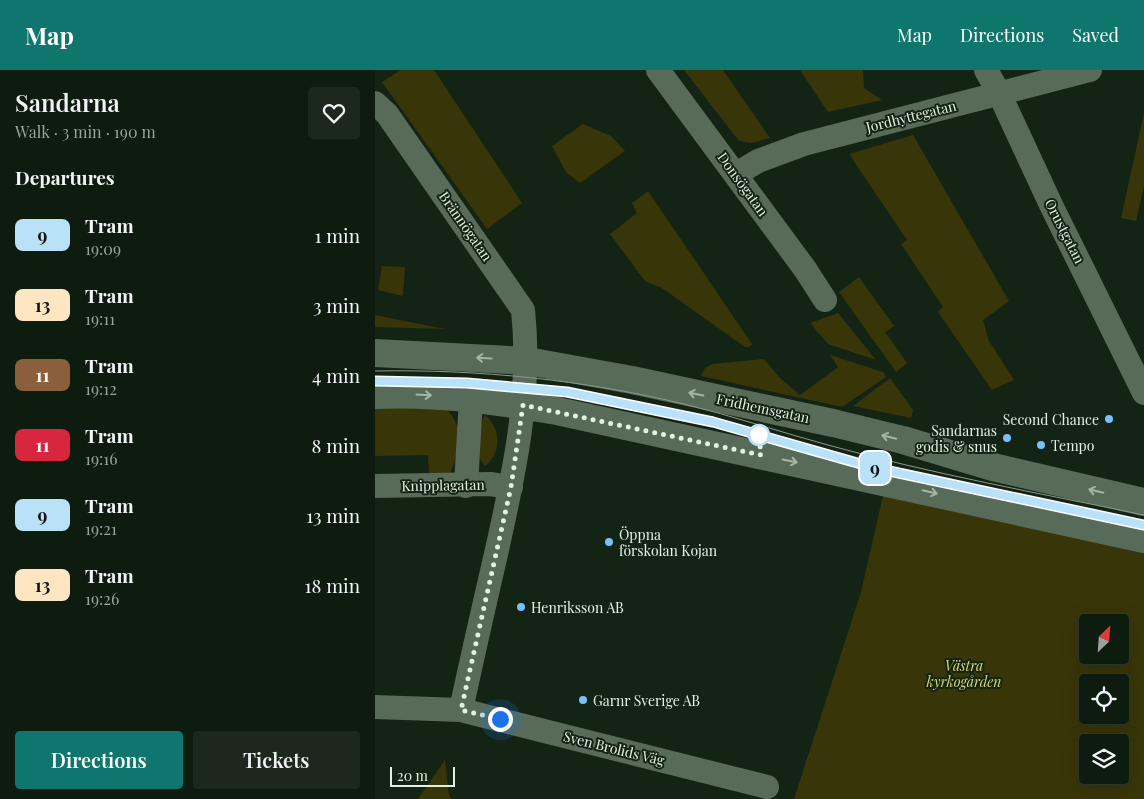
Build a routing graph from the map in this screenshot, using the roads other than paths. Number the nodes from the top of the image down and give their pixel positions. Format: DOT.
graph roads {
  1 [pos="658,70"];
  2 [pos="986,70"];
  3 [pos="1090,70"];
  4 [pos="999,93"];
  5 [pos="375,103"];
  6 [pos="736,174"];
  7 [pos="825,300"];
  8 [pos="375,353"];
  9 [pos="527,362"];
  10 [pos="1144,393"];
  11 [pos="375,396"];
  12 [pos="471,398"];
  13 [pos="523,405"];
  14 [pos="375,486"];
  15 [pos="466,486"];
  16 [pos="511,487"];
  17 [pos="1144,502"];
  18 [pos="1144,540"];
  19 [pos="375,707"];
  20 [pos="461,710"];
  21 [pos="767,787"];
  1 -- 6 [label="street, Donsögatan"];
  2 -- 4 [label="street, Orustgatan"];
  3 -- 4 [label="street, Jordhyttegatan"];
  4 -- 6 [label="street, Jordhyttegatan"];
  4 -- 10 [label="street, Orustgatan"];
  5 -- 9 [label="street, Brännögatan"];
  6 -- 7 [label="street, Donsögatan"];
  9 -- 8 [label="street, Fridhemsgatan, one-way"];
  9 -- 13 [label="street, Brännögatan"];
  17 -- 9 [label="street, Fridhemsgatan, one-way"];
  11 -- 12 [label="street, one-way"];
  12 -- 13 [label="street"];
  12 -- 15 [label="street"];
  13 -- 16 [label="street, Brännögatan"];
  13 -- 18 [label="street, one-way"];
  14 -- 15 [label="street, Knipplagatan"];
  15 -- 16 [label="street, Knipplagatan"];
  16 -- 20 [label="street, Brännögatan"];
  19 -- 20 [label="street, Sven Brolids Väg"];
  20 -- 21 [label="street, Sven Brolids Väg"];
}
